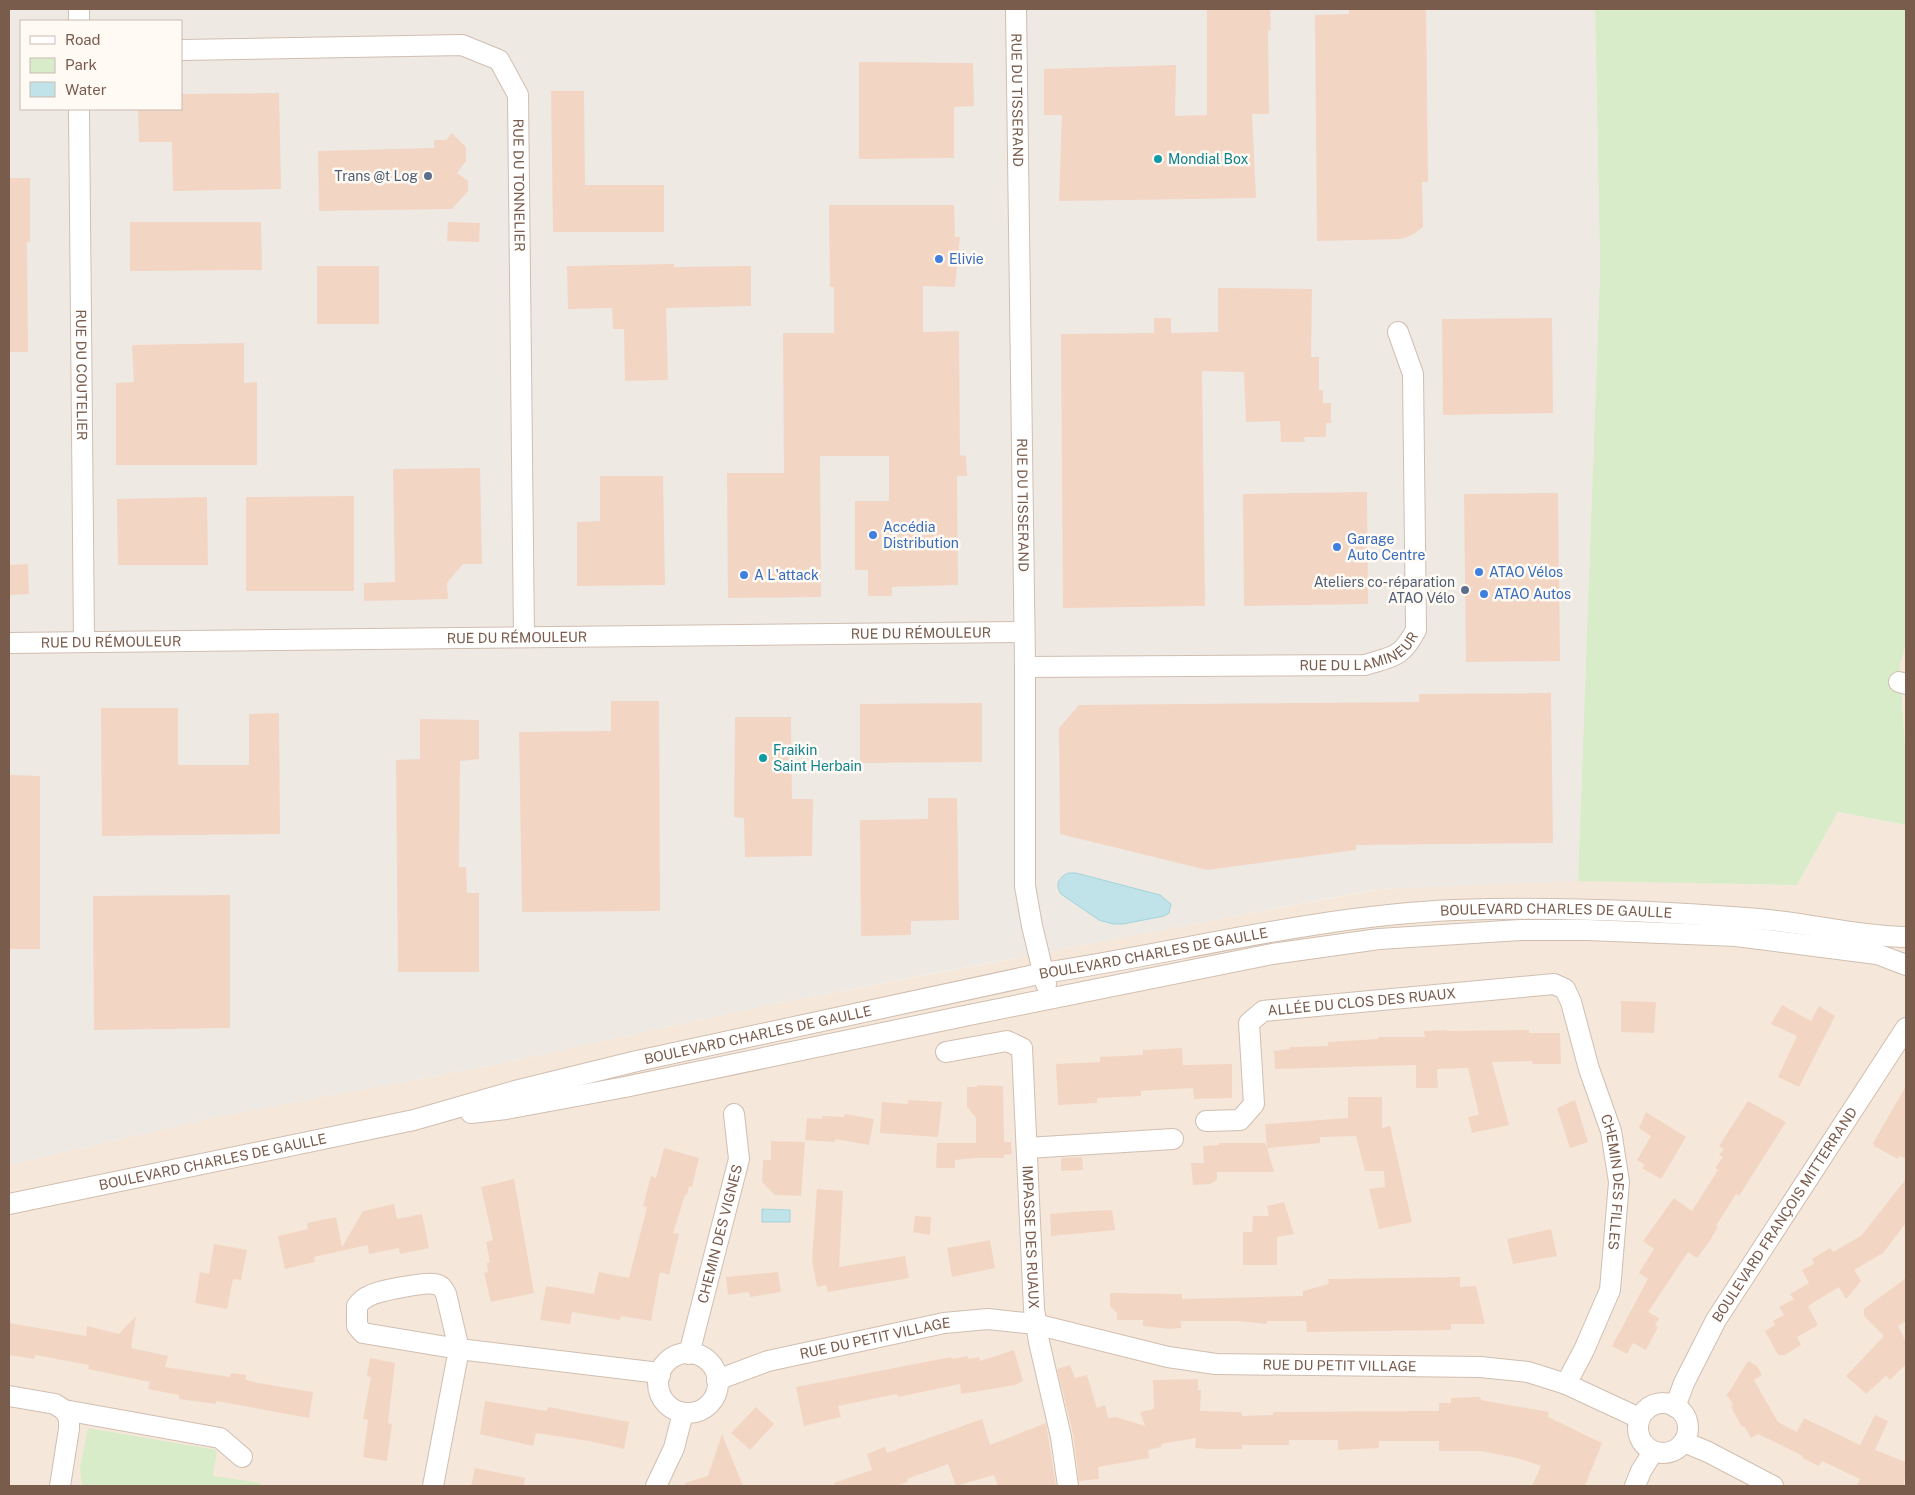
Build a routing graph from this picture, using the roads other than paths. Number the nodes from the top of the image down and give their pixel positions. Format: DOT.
graph roads {
  1 [pos="1016,9"];
  2 [pos="182,50"];
  3 [pos="80,110"];
  4 [pos="1398,332"];
  5 [pos="1023,632"];
  6 [pos="524,636"];
  7 [pos="84,642"];
  8 [pos="9,643"];
  9 [pos="1025,667"];
  10 [pos="1906,936"];
  11 [pos="1906,965"];
  12 [pos="1044,973"];
  13 [pos="1554,984"];
  14 [pos="1049,999"];
  15 [pos="1906,1028"];
  16 [pos="946,1052"];
  17 [pos="734,1114"];
  18 [pos="414,1120"];
  19 [pos="1206,1121"];
  20 [pos="1173,1139"];
  21 [pos="1027,1148"];
  22 [pos="9,1204"];
  23 [pos="1035,1324"];
  24 [pos="460,1349"];
  25 [pos="689,1354"];
  26 [pos="660,1374"];
  27 [pos="717,1380"];
  28 [pos="1566,1384"];
  29 [pos="9,1396"];
  30 [pos="1676,1406"];
  31 [pos="64,1410"];
  32 [pos="683,1413"];
  33 [pos="1639,1418"];
  34 [pos="1684,1442"];
  35 [pos="1653,1452"];
  36 [pos="242,1457"];
  37 [pos="60,1486"];
  38 [pos="433,1486"];
  39 [pos="656,1486"];
  40 [pos="1068,1486"];
  41 [pos="1635,1486"];
  42 [pos="1774,1486"];
  1 -- 5 [label="street, RUE DU TISSERAND"];
  2 -- 6 [label="street, RUE DU TONNELIER"];
  3 -- 7 [label="street, RUE DU COUTELIER"];
  4 -- 9 [label="street, RUE DU LAMINEUR"];
  5 -- 6 [label="street, RUE DU RÉMOULEUR"];
  5 -- 9 [label="street, RUE DU TISSERAND"];
  6 -- 7 [label="street, RUE DU RÉMOULEUR"];
  7 -- 8 [label="street, RUE DU RÉMOULEUR"];
  9 -- 12 [label="street, RUE DU TISSERAND"];
  10 -- 12 [label="street, BOULEVARD CHARLES DE GAULLE"];
  11 -- 14 [label="street, BOULEVARD CHARLES DE GAULLE"];
  12 -- 14 [label="street, RUE DU TISSERAND"];
  12 -- 18 [label="street, BOULEVARD CHARLES DE GAULLE"];
  13 -- 19 [label="street, ALLÉE DU CLOS DES RUAUX"];
  13 -- 28 [label="street, CHEMIN DES FILLES"];
  14 -- 18 [label="street, BOULEVARD CHARLES DE GAULLE"];
  15 -- 30 [label="street, BOULEVARD FRANÇOIS MITTERRAND"];
  16 -- 21 [label="street, IMPASSE DES RUAUX"];
  17 -- 25 [label="street, CHEMIN DES VIGNES"];
  18 -- 22 [label="street, BOULEVARD CHARLES DE GAULLE"];
  20 -- 21 [label="street, IMPASSE DES RUAUX"];
  21 -- 23 [label="street, IMPASSE DES RUAUX"];
  23 -- 27 [label="street, RUE DU PETIT VILLAGE"];
  23 -- 28 [label="street, RUE DU PETIT VILLAGE"];
  23 -- 40 [label="street"];
  24 -- 24 [label="street"];
  24 -- 26 [label="street"];
  24 -- 38 [label="street"];
  25 -- 26 [label="street"];
  25 -- 27 [label="street"];
  26 -- 32 [label="street"];
  27 -- 32 [label="street"];
  28 -- 33 [label="street, RUE DU PETIT VILLAGE"];
  29 -- 31 [label="street"];
  30 -- 33 [label="street"];
  30 -- 34 [label="street"];
  31 -- 36 [label="street"];
  31 -- 37 [label="street"];
  32 -- 39 [label="street"];
  33 -- 35 [label="street"];
  34 -- 35 [label="street"];
  34 -- 42 [label="street"];
  35 -- 41 [label="street"];
}
